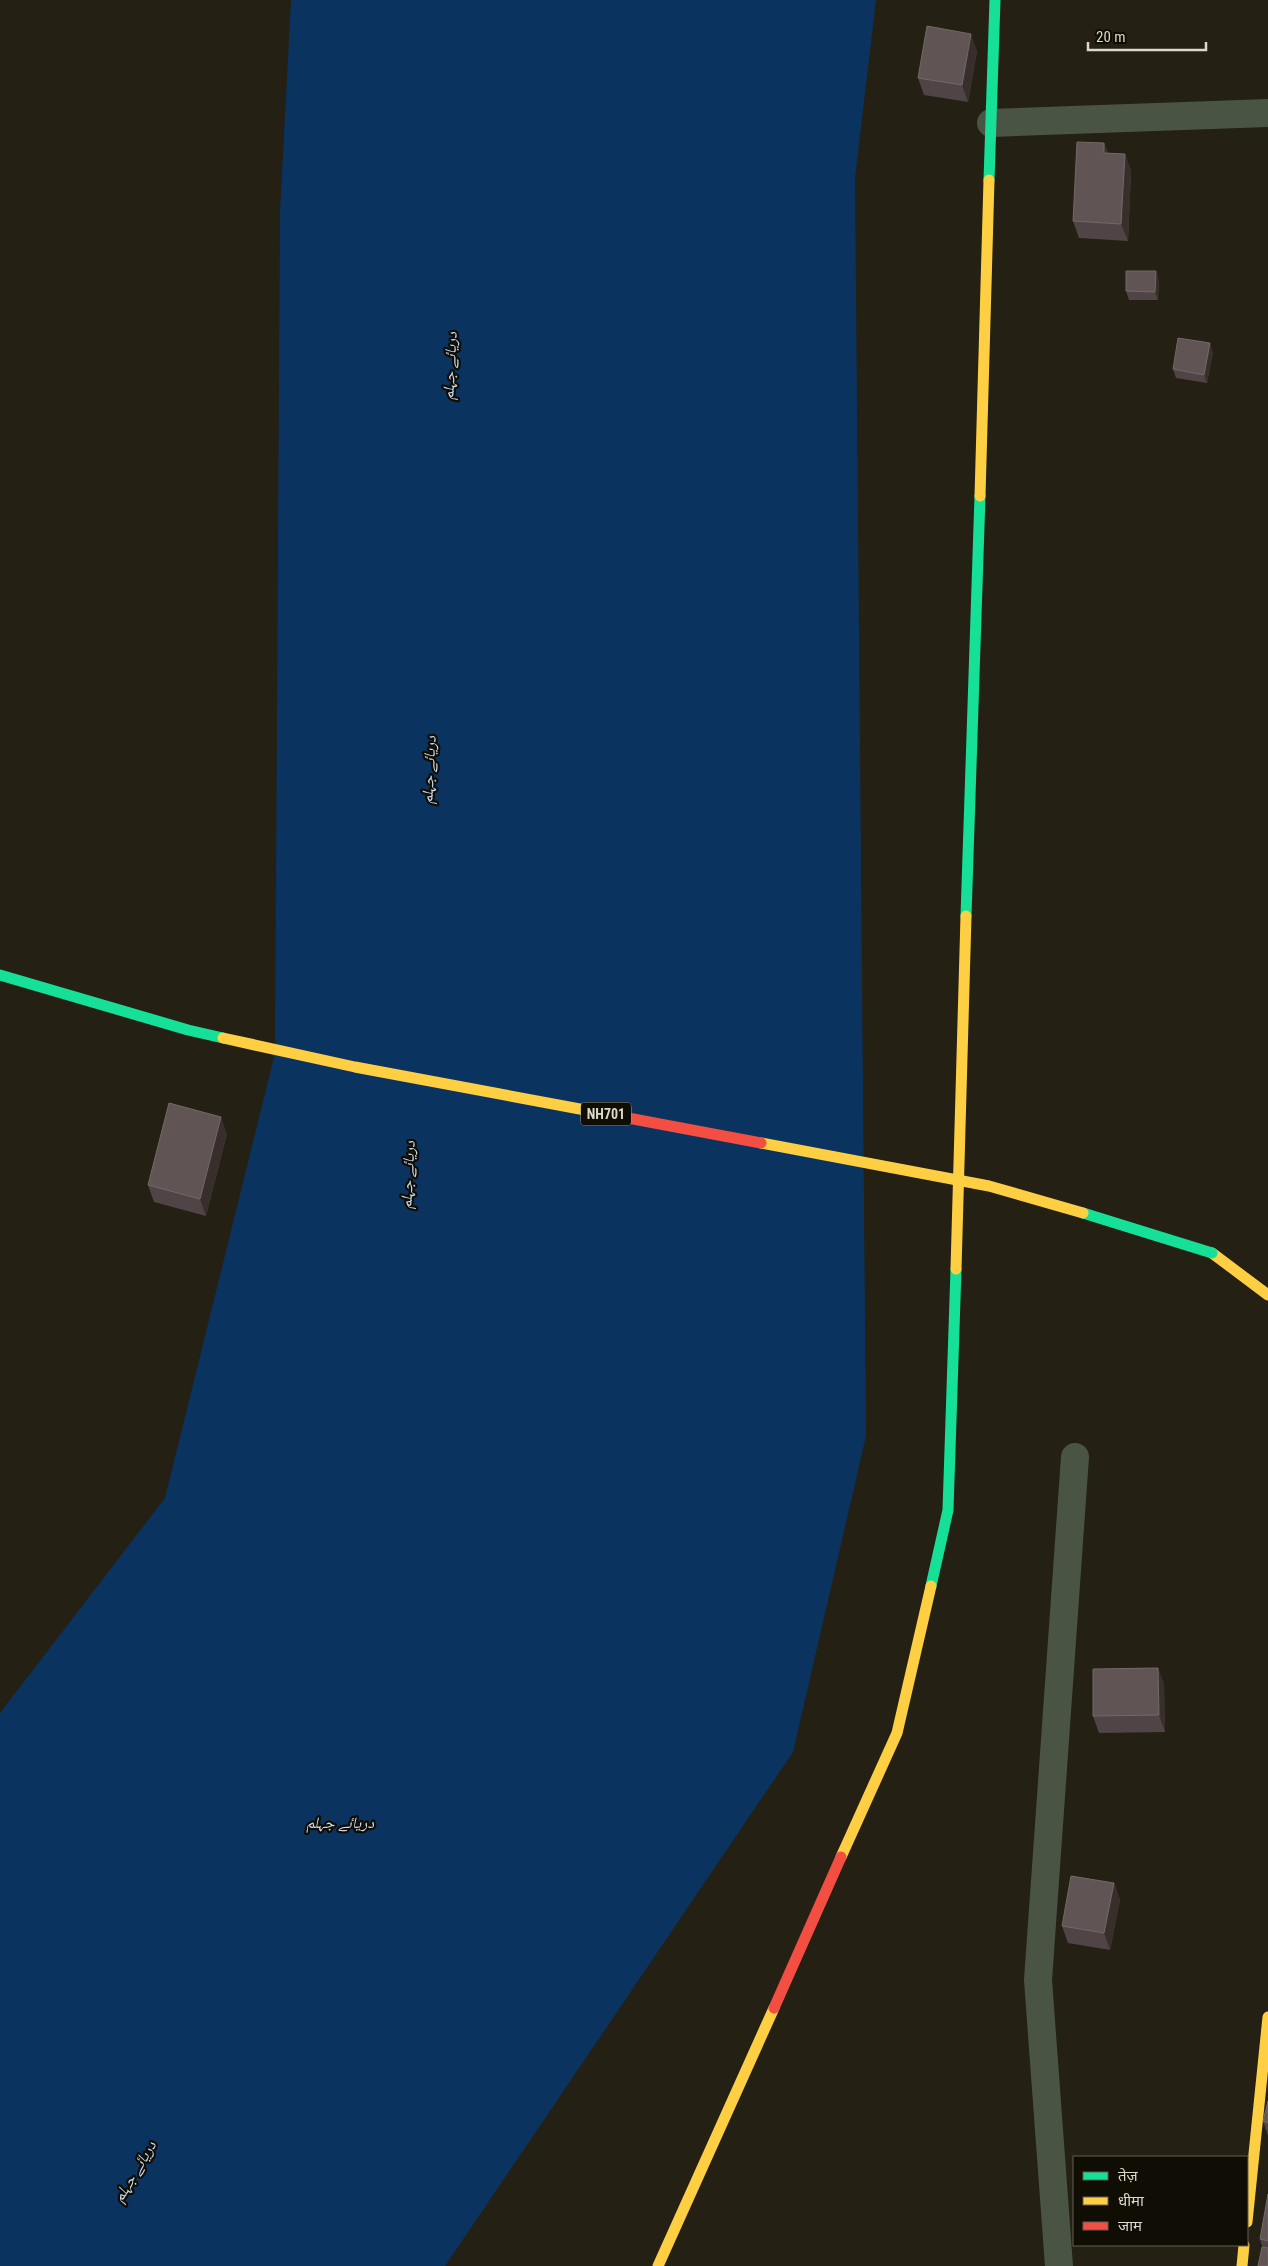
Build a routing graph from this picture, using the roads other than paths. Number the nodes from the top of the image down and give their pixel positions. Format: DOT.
graph roads {
  1 [pos="995,0"];
  2 [pos="1268,113"];
  3 [pos="992,123"];
  4 [pos="0,975"];
  5 [pos="1268,1295"];
  6 [pos="1075,1457"];
  7 [pos="1268,2017"];
  8 [pos="1248,2212"];
  9 [pos="1244,2246"];
  10 [pos="658,2266"];
  11 [pos="1059,2266"];
  12 [pos="1242,2266"];
  1 -- 3 [label="main road"];
  2 -- 3 [label="street"];
  3 -- 10 [label="main road"];
  4 -- 5 [label="main road, NH701, bridge"];
  6 -- 11 [label="street"];
  7 -- 8 [label="main road"];
  9 -- 12 [label="main road"];
}
